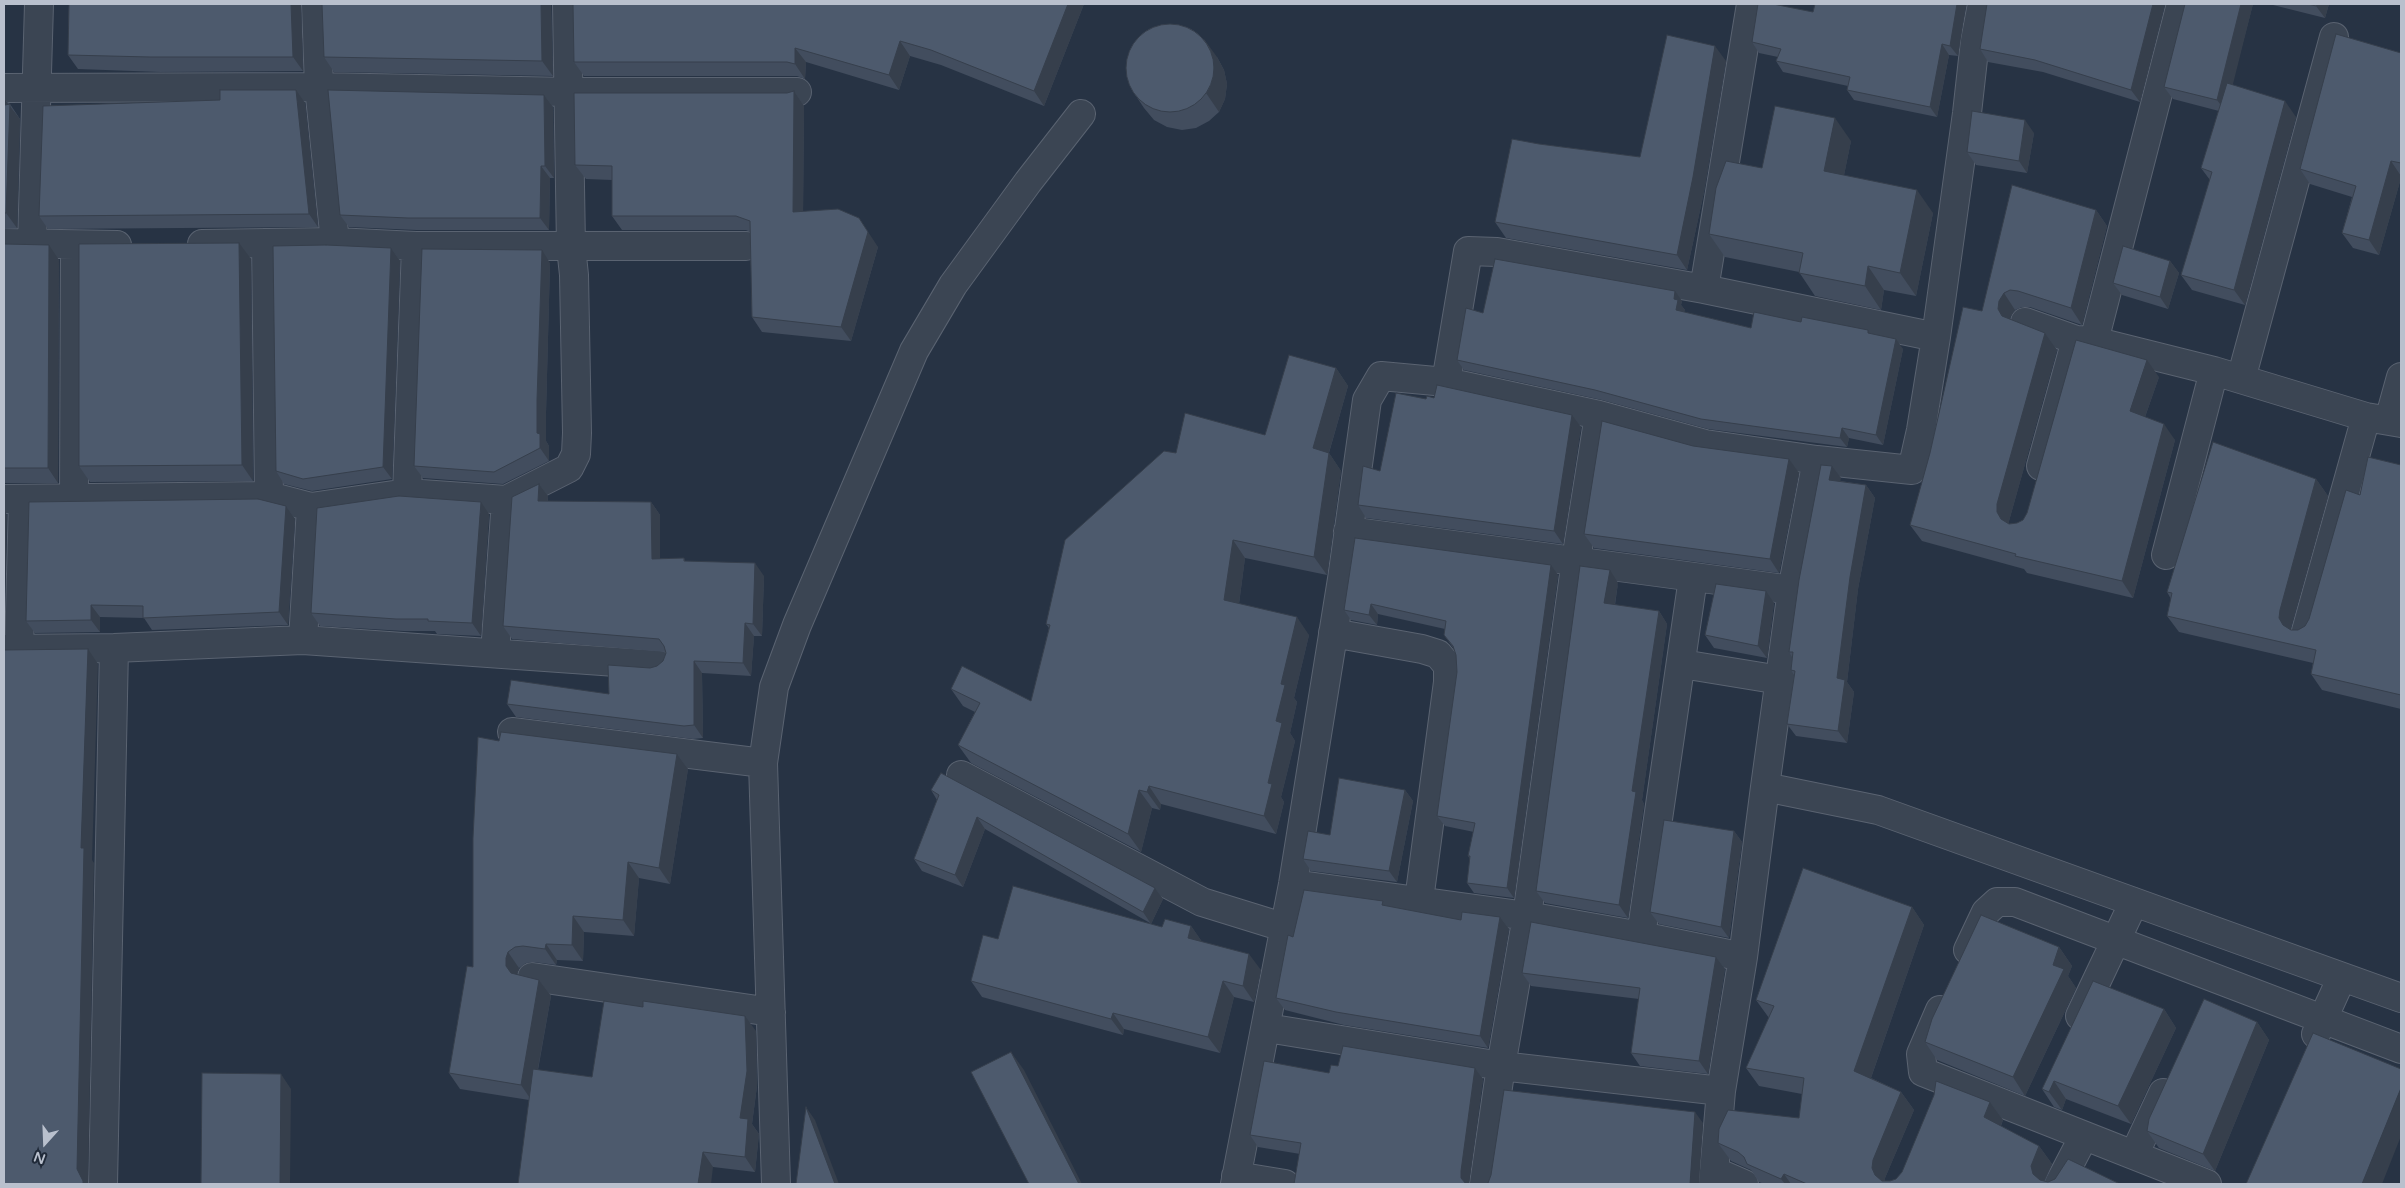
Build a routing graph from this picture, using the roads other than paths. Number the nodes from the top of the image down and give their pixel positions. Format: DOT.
graph roads {
  1 [pos="39,4"];
  2 [pos="316,4"];
  3 [pos="567,4"];
  4 [pos="1752,4"];
  5 [pos="1982,4"];
  6 [pos="2181,4"];
  7 [pos="2334,37"];
  8 [pos="318,87"];
  9 [pos="4,88"];
  10 [pos="36,89"];
  11 [pos="570,92"];
  12 [pos="797,92"];
  13 [pos="1081,114"];
  14 [pos="334,242"];
  15 [pos="4,243"];
  16 [pos="266,243"];
  17 [pos="32,244"];
  18 [pos="142,244"];
  19 [pos="180,244"];
  20 [pos="75,245"];
  21 [pos="416,246"];
  22 [pos="746,246"];
  23 [pos="571,247"];
  24 [pos="1704,289"];
  25 [pos="2024,322"];
  26 [pos="1936,337"];
  27 [pos="2085,340"];
  28 [pos="2214,371"];
  29 [pos="2401,377"];
  30 [pos="2242,379"];
  31 [pos="1446,382"];
  32 [pos="1599,415"];
  33 [pos="2386,420"];
  34 [pos="1817,460"];
  35 [pos="2035,488"];
  36 [pos="407,493"];
  37 [pos="269,496"];
  38 [pos="14,500"];
  39 [pos="74,500"];
  40 [pos="506,500"];
  41 [pos="311,507"];
  42 [pos="1348,531"];
  43 [pos="2166,555"];
  44 [pos="1576,560"];
  45 [pos="1693,578"];
  46 [pos="1792,590"];
  47 [pos="2306,631"];
  48 [pos="1333,633"];
  49 [pos="303,640"];
  50 [pos="114,648"];
  51 [pos="11,649"];
  52 [pos="495,653"];
  53 [pos="1682,664"];
  54 [pos="659,666"];
  55 [pos="1780,680"];
  56 [pos="512,732"];
  57 [pos="763,763"];
  58 [pos="961,775"];
  59 [pos="1765,787"];
  60 [pos="1293,884"];
  61 [pos="1419,900"];
  62 [pos="2134,902"];
  63 [pos="1527,916"];
  64 [pos="1286,928"];
  65 [pos="1641,936"];
  66 [pos="2116,940"];
  67 [pos="1743,957"];
  68 [pos="532,977"];
  69 [pos="2342,977"];
  70 [pos="2217,978"];
  71 [pos="2401,998"];
  72 [pos="2205,1005"];
  73 [pos="771,1012"];
  74 [pos="2323,1019"];
  75 [pos="1267,1028"];
  76 [pos="2071,1036"];
  77 [pos="2401,1049"];
  78 [pos="2307,1054"];
  79 [pos="1501,1066"];
  80 [pos="2176,1067"];
  81 [pos="2046,1089"];
  82 [pos="1721,1091"];
  83 [pos="2033,1116"];
  84 [pos="2084,1136"];
  85 [pos="2134,1156"];
  86 [pos="1714,1178"];
  87 [pos="1236,1180"];
  88 [pos="103,1184"];
  89 [pos="776,1184"];
  90 [pos="1285,1184"];
  91 [pos="1484,1184"];
  92 [pos="1744,1184"];
  93 [pos="2059,1184"];
  94 [pos="2207,1184"];
  1 -- 10 [label="street"];
  2 -- 8 [label="street"];
  3 -- 11 [label="street"];
  4 -- 24 [label="street"];
  5 -- 26 [label="street"];
  6 -- 27 [label="street"];
  7 -- 30 [label="street"];
  8 -- 10 [label="street"];
  8 -- 11 [label="street"];
  8 -- 14 [label="street"];
  9 -- 10 [label="street"];
  10 -- 17 [label="street"];
  11 -- 12 [label="street"];
  11 -- 23 [label="street"];
  13 -- 57 [label="street"];
  14 -- 16 [label="street"];
  14 -- 21 [label="street"];
  15 -- 17 [label="street"];
  16 -- 19 [label="street"];
  16 -- 37 [label="street"];
  17 -- 20 [label="street"];
  18 -- 20 [label="street"];
  20 -- 39 [label="street"];
  21 -- 23 [label="street"];
  21 -- 36 [label="street"];
  22 -- 23 [label="street"];
  23 -- 40 [label="street"];
  24 -- 26 [label="street"];
  24 -- 31 [label="street"];
  25 -- 27 [label="street"];
  26 -- 34 [label="street"];
  27 -- 28 [label="street"];
  27 -- 35 [label="street"];
  28 -- 30 [label="street"];
  28 -- 43 [label="street"];
  29 -- 33 [label="street"];
  30 -- 33 [label="street"];
  31 -- 32 [label="street"];
  31 -- 42 [label="street"];
  32 -- 34 [label="street"];
  32 -- 44 [label="street"];
  33 -- 47 [label="street"];
  34 -- 46 [label="street"];
  36 -- 40 [label="street"];
  36 -- 41 [label="street"];
  37 -- 39 [label="street"];
  37 -- 41 [label="street"];
  38 -- 39 [label="street"];
  38 -- 51 [label="street"];
  40 -- 52 [label="street"];
  41 -- 49 [label="street"];
  42 -- 44 [label="street"];
  42 -- 48 [label="street"];
  44 -- 45 [label="street"];
  44 -- 63 [label="street"];
  45 -- 46 [label="street"];
  45 -- 53 [label="street"];
  46 -- 55 [label="street"];
  48 -- 60 [label="street"];
  48 -- 61 [label="street"];
  49 -- 50 [label="street"];
  49 -- 52 [label="street"];
  50 -- 51 [label="street"];
  50 -- 88 [label="street"];
  52 -- 54 [label="street"];
  53 -- 55 [label="street"];
  53 -- 65 [label="street"];
  55 -- 59 [label="street"];
  56 -- 57 [label="street"];
  57 -- 73 [label="street"];
  58 -- 64 [label="street"];
  59 -- 62 [label="street"];
  59 -- 67 [label="street"];
  60 -- 61 [label="street"];
  60 -- 64 [label="street"];
  61 -- 63 [label="street"];
  62 -- 66 [label="street"];
  62 -- 69 [label="street"];
  63 -- 65 [label="street"];
  63 -- 79 [label="street"];
  64 -- 75 [label="street"];
  65 -- 67 [label="street"];
  66 -- 70 [label="street"];
  66 -- 76 [label="street"];
  66 -- 83 [label="street"];
  67 -- 82 [label="street"];
  68 -- 73 [label="street"];
  69 -- 71 [label="street"];
  69 -- 74 [label="street"];
  70 -- 72 [label="street"];
  70 -- 74 [label="street"];
  73 -- 89 [label="street"];
  74 -- 77 [label="street"];
  74 -- 78 [label="street"];
  75 -- 79 [label="street"];
  75 -- 87 [label="street"];
  79 -- 82 [label="street"];
  79 -- 91 [label="street"];
  80 -- 85 [label="street"];
  81 -- 83 [label="street"];
  82 -- 86 [label="street"];
  83 -- 84 [label="street"];
  84 -- 85 [label="street"];
  84 -- 93 [label="street"];
  85 -- 94 [label="street"];
  86 -- 92 [label="street"];
  87 -- 90 [label="street"];
}
